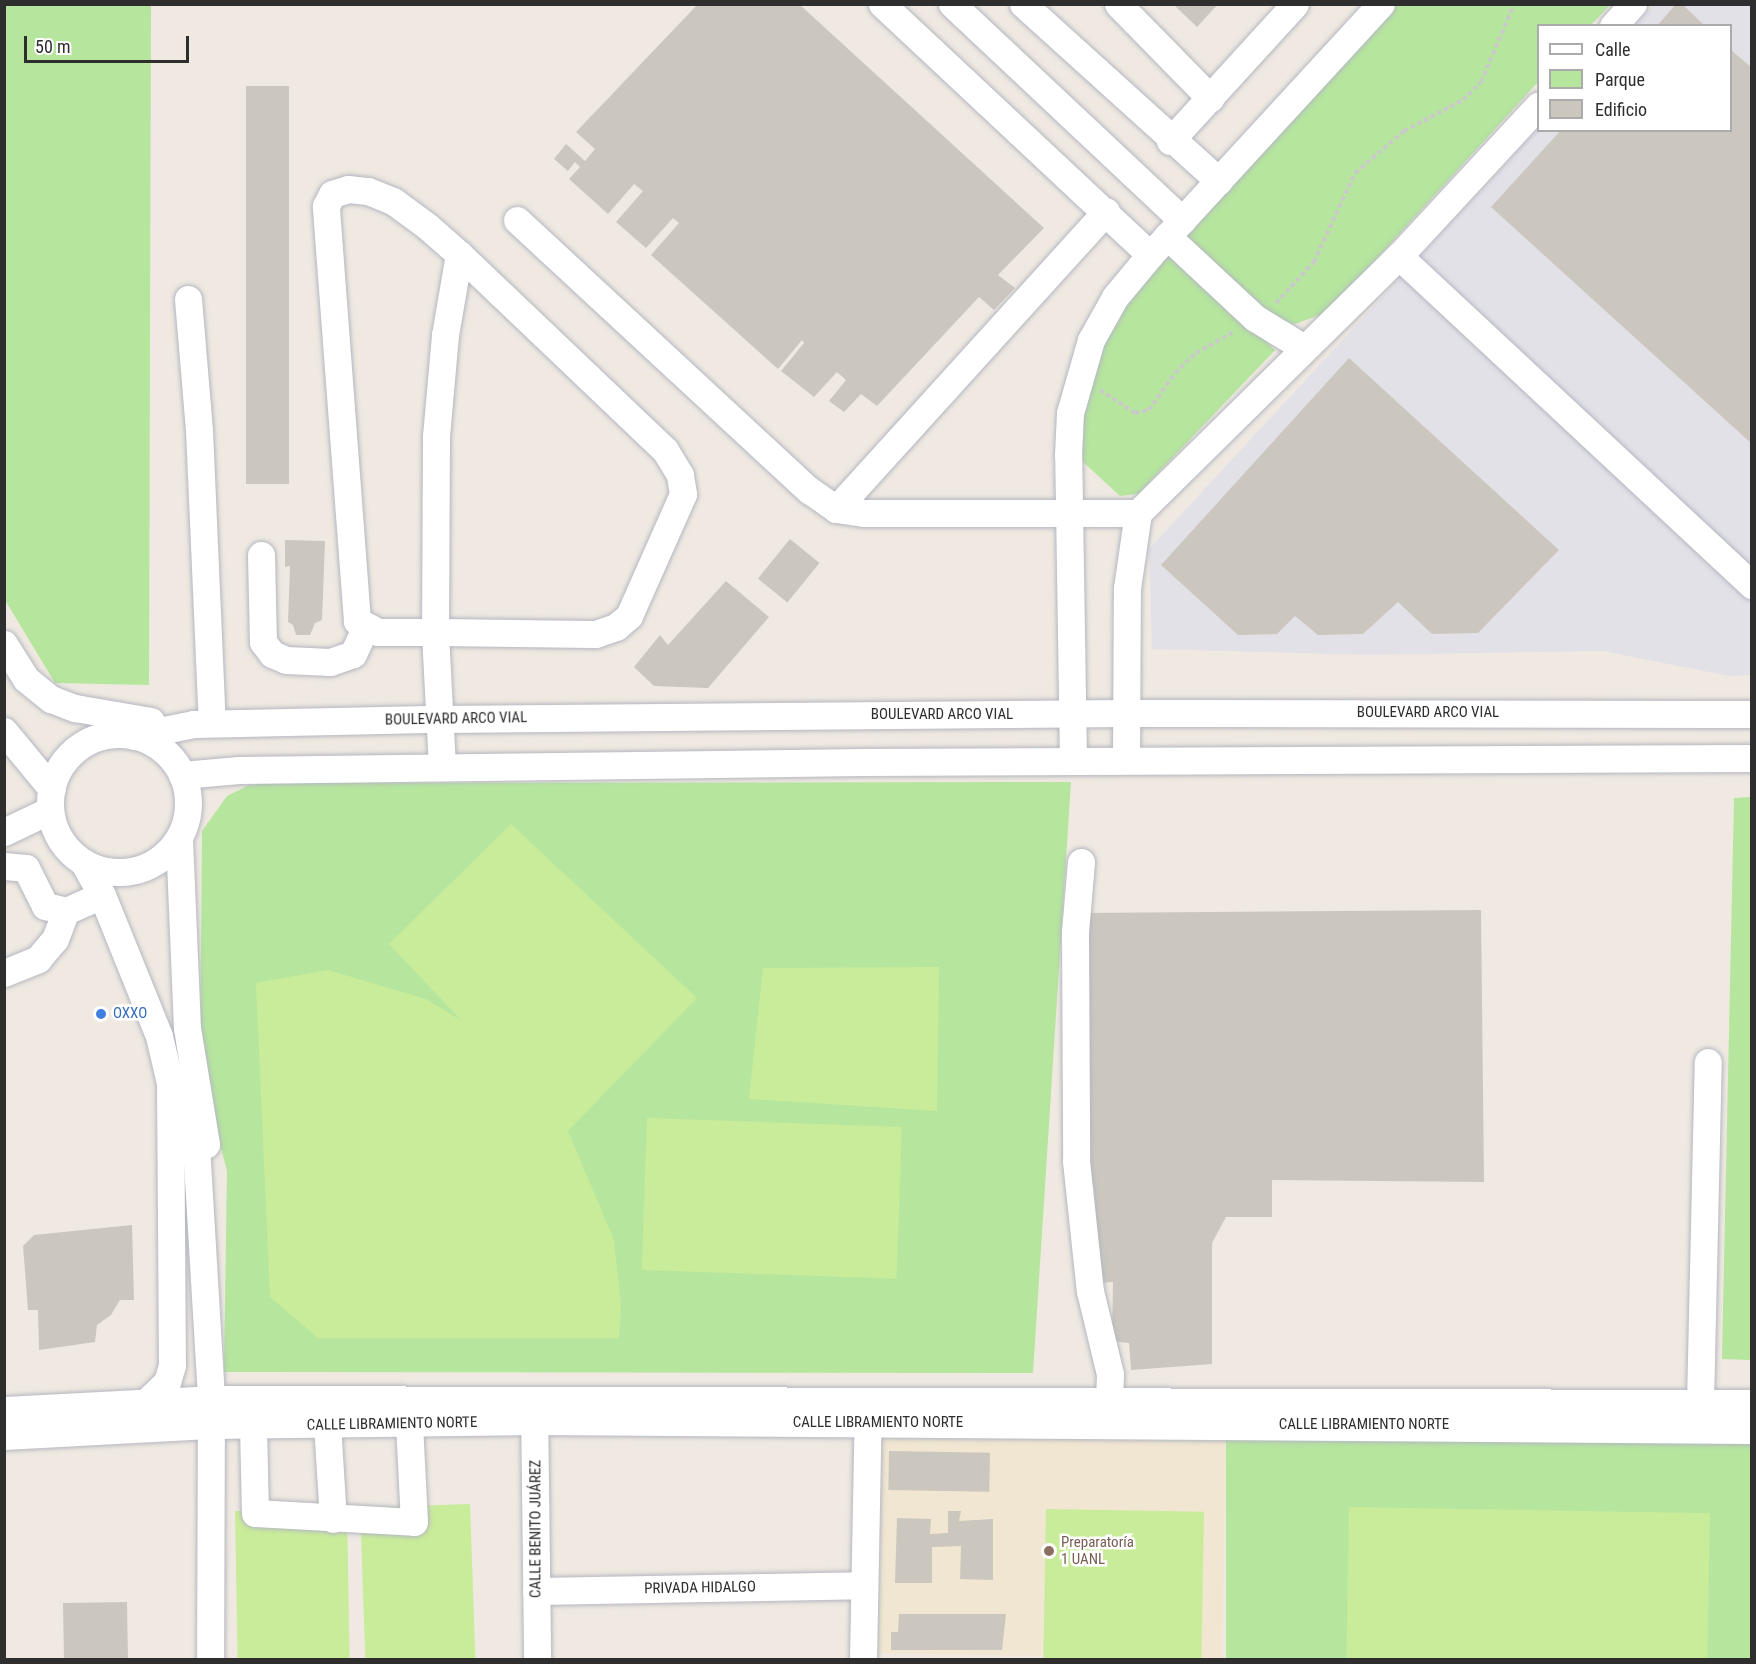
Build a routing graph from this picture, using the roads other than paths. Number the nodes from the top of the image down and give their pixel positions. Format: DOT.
graph roads {
  1 [pos="882,4"];
  2 [pos="952,4"];
  3 [pos="1023,4"];
  4 [pos="1118,4"];
  5 [pos="1295,4"];
  6 [pos="1381,4"];
  7 [pos="1633,4"];
  8 [pos="1615,24"];
  9 [pos="1210,98"];
  10 [pos="1537,108"];
  11 [pos="1170,141"];
  12 [pos="1218,181"];
  13 [pos="1106,211"];
  14 [pos="517,220"];
  15 [pos="1166,237"];
  16 [pos="459,254"];
  17 [pos="1399,256"];
  18 [pos="188,299"];
  19 [pos="1304,348"];
  20 [pos="836,509"];
  21 [pos="1070,510"];
  22 [pos="1138,513"];
  23 [pos="261,555"];
  24 [pos="1752,585"];
  25 [pos="365,628"];
  26 [pos="435,632"];
  27 [pos="4,644"];
  28 [pos="1126,712"];
  29 [pos="1071,714"];
  30 [pos="1752,714"];
  31 [pos="440,719"];
  32 [pos="203,724"];
  33 [pos="4,731"];
  34 [pos="134,736"];
  35 [pos="1752,758"];
  36 [pos="1126,760"];
  37 [pos="1073,761"];
  38 [pos="442,767"];
  39 [pos="182,775"];
  40 [pos="51,800"];
  41 [pos="4,831"];
  42 [pos="179,838"];
  43 [pos="1081,862"];
  44 [pos="84,863"];
  45 [pos="4,866"];
  46 [pos="102,895"];
  47 [pos="66,911"];
  48 [pos="4,973"];
  49 [pos="1708,1062"];
  50 [pos="170,1083"];
  51 [pos="1109,1399"];
  52 [pos="1700,1403"];
  53 [pos="1752,1403"];
  54 [pos="144,1404"];
  55 [pos="4,1410"];
  56 [pos="535,1410"];
  57 [pos="868,1411"];
  58 [pos="210,1412"];
  59 [pos="1630,1416"];
  60 [pos="409,1423"];
  61 [pos="327,1424"];
  62 [pos="253,1426"];
  63 [pos="1752,1430"];
  64 [pos="4,1436"];
  65 [pos="333,1519"];
  66 [pos="864,1585"];
  67 [pos="536,1591"];
  68 [pos="210,1659"];
  69 [pos="537,1659"];
  70 [pos="863,1659"];
  1 -- 13 [label="street"];
  2 -- 15 [label="street"];
  3 -- 11 [label="street"];
  4 -- 9 [label="street"];
  5 -- 9 [label="street"];
  6 -- 12 [label="street"];
  7 -- 8 [label="street"];
  9 -- 11 [label="street"];
  10 -- 17 [label="street"];
  11 -- 12 [label="street"];
  12 -- 15 [label="street"];
  13 -- 15 [label="street"];
  13 -- 20 [label="street"];
  14 -- 20 [label="street"];
  15 -- 19 [label="street"];
  15 -- 21 [label="street"];
  16 -- 25 [label="street"];
  16 -- 26 [label="street"];
  16 -- 26 [label="street"];
  17 -- 19 [label="street"];
  17 -- 24 [label="street"];
  18 -- 32 [label="street"];
  19 -- 22 [label="street"];
  20 -- 21 [label="street"];
  21 -- 22 [label="street"];
  21 -- 29 [label="street"];
  22 -- 28 [label="street"];
  23 -- 25 [label="street"];
  25 -- 26 [label="street"];
  26 -- 31 [label="street"];
  27 -- 32 [label="street"];
  28 -- 29 [label="street, BOULEVARD ARCO VIAL"];
  28 -- 30 [label="street, BOULEVARD ARCO VIAL"];
  28 -- 36 [label="street"];
  29 -- 31 [label="street, BOULEVARD ARCO VIAL"];
  29 -- 37 [label="street"];
  31 -- 32 [label="street, BOULEVARD ARCO VIAL"];
  31 -- 38 [label="street"];
  32 -- 34 [label="street, BOULEVARD ARCO VIAL"];
  33 -- 40 [label="street"];
  34 -- 39 [label="street"];
  34 -- 40 [label="street"];
  35 -- 36 [label="street"];
  36 -- 37 [label="street"];
  37 -- 38 [label="street"];
  38 -- 39 [label="street"];
  39 -- 42 [label="street"];
  40 -- 41 [label="street"];
  40 -- 44 [label="street"];
  42 -- 44 [label="street"];
  42 -- 58 [label="street"];
  43 -- 51 [label="street"];
  44 -- 46 [label="street"];
  45 -- 47 [label="street"];
  46 -- 47 [label="street"];
  46 -- 50 [label="street"];
  47 -- 48 [label="street"];
  49 -- 52 [label="street"];
  50 -- 54 [label="street"];
  50 -- 58 [label="street"];
  51 -- 57 [label="street, CALLE LIBRAMIENTO NORTE"];
  51 -- 59 [label="street, CALLE LIBRAMIENTO NORTE"];
  52 -- 53 [label="street, CALLE LIBRAMIENTO NORTE"];
  52 -- 59 [label="street, CALLE LIBRAMIENTO NORTE"];
  54 -- 55 [label="street, CALLE LIBRAMIENTO NORTE"];
  54 -- 58 [label="street, CALLE LIBRAMIENTO NORTE"];
  56 -- 57 [label="street, CALLE LIBRAMIENTO NORTE"];
  56 -- 58 [label="street, CALLE LIBRAMIENTO NORTE"];
  56 -- 60 [label="street, CALLE LIBRAMIENTO NORTE"];
  56 -- 67 [label="street, CALLE BENITO JUÁREZ"];
  57 -- 59 [label="street, CALLE LIBRAMIENTO NORTE"];
  57 -- 66 [label="street"];
  58 -- 62 [label="street, CALLE LIBRAMIENTO NORTE"];
  58 -- 64 [label="street, CALLE LIBRAMIENTO NORTE"];
  58 -- 68 [label="street"];
  59 -- 63 [label="street, CALLE LIBRAMIENTO NORTE"];
  60 -- 61 [label="street, CALLE LIBRAMIENTO NORTE"];
  60 -- 65 [label="street"];
  61 -- 62 [label="street, CALLE LIBRAMIENTO NORTE"];
  61 -- 65 [label="street"];
  62 -- 65 [label="street"];
  66 -- 67 [label="street, PRIVADA HIDALGO"];
  66 -- 70 [label="street"];
  67 -- 69 [label="street, CALLE BENITO JUÁREZ"];
}
